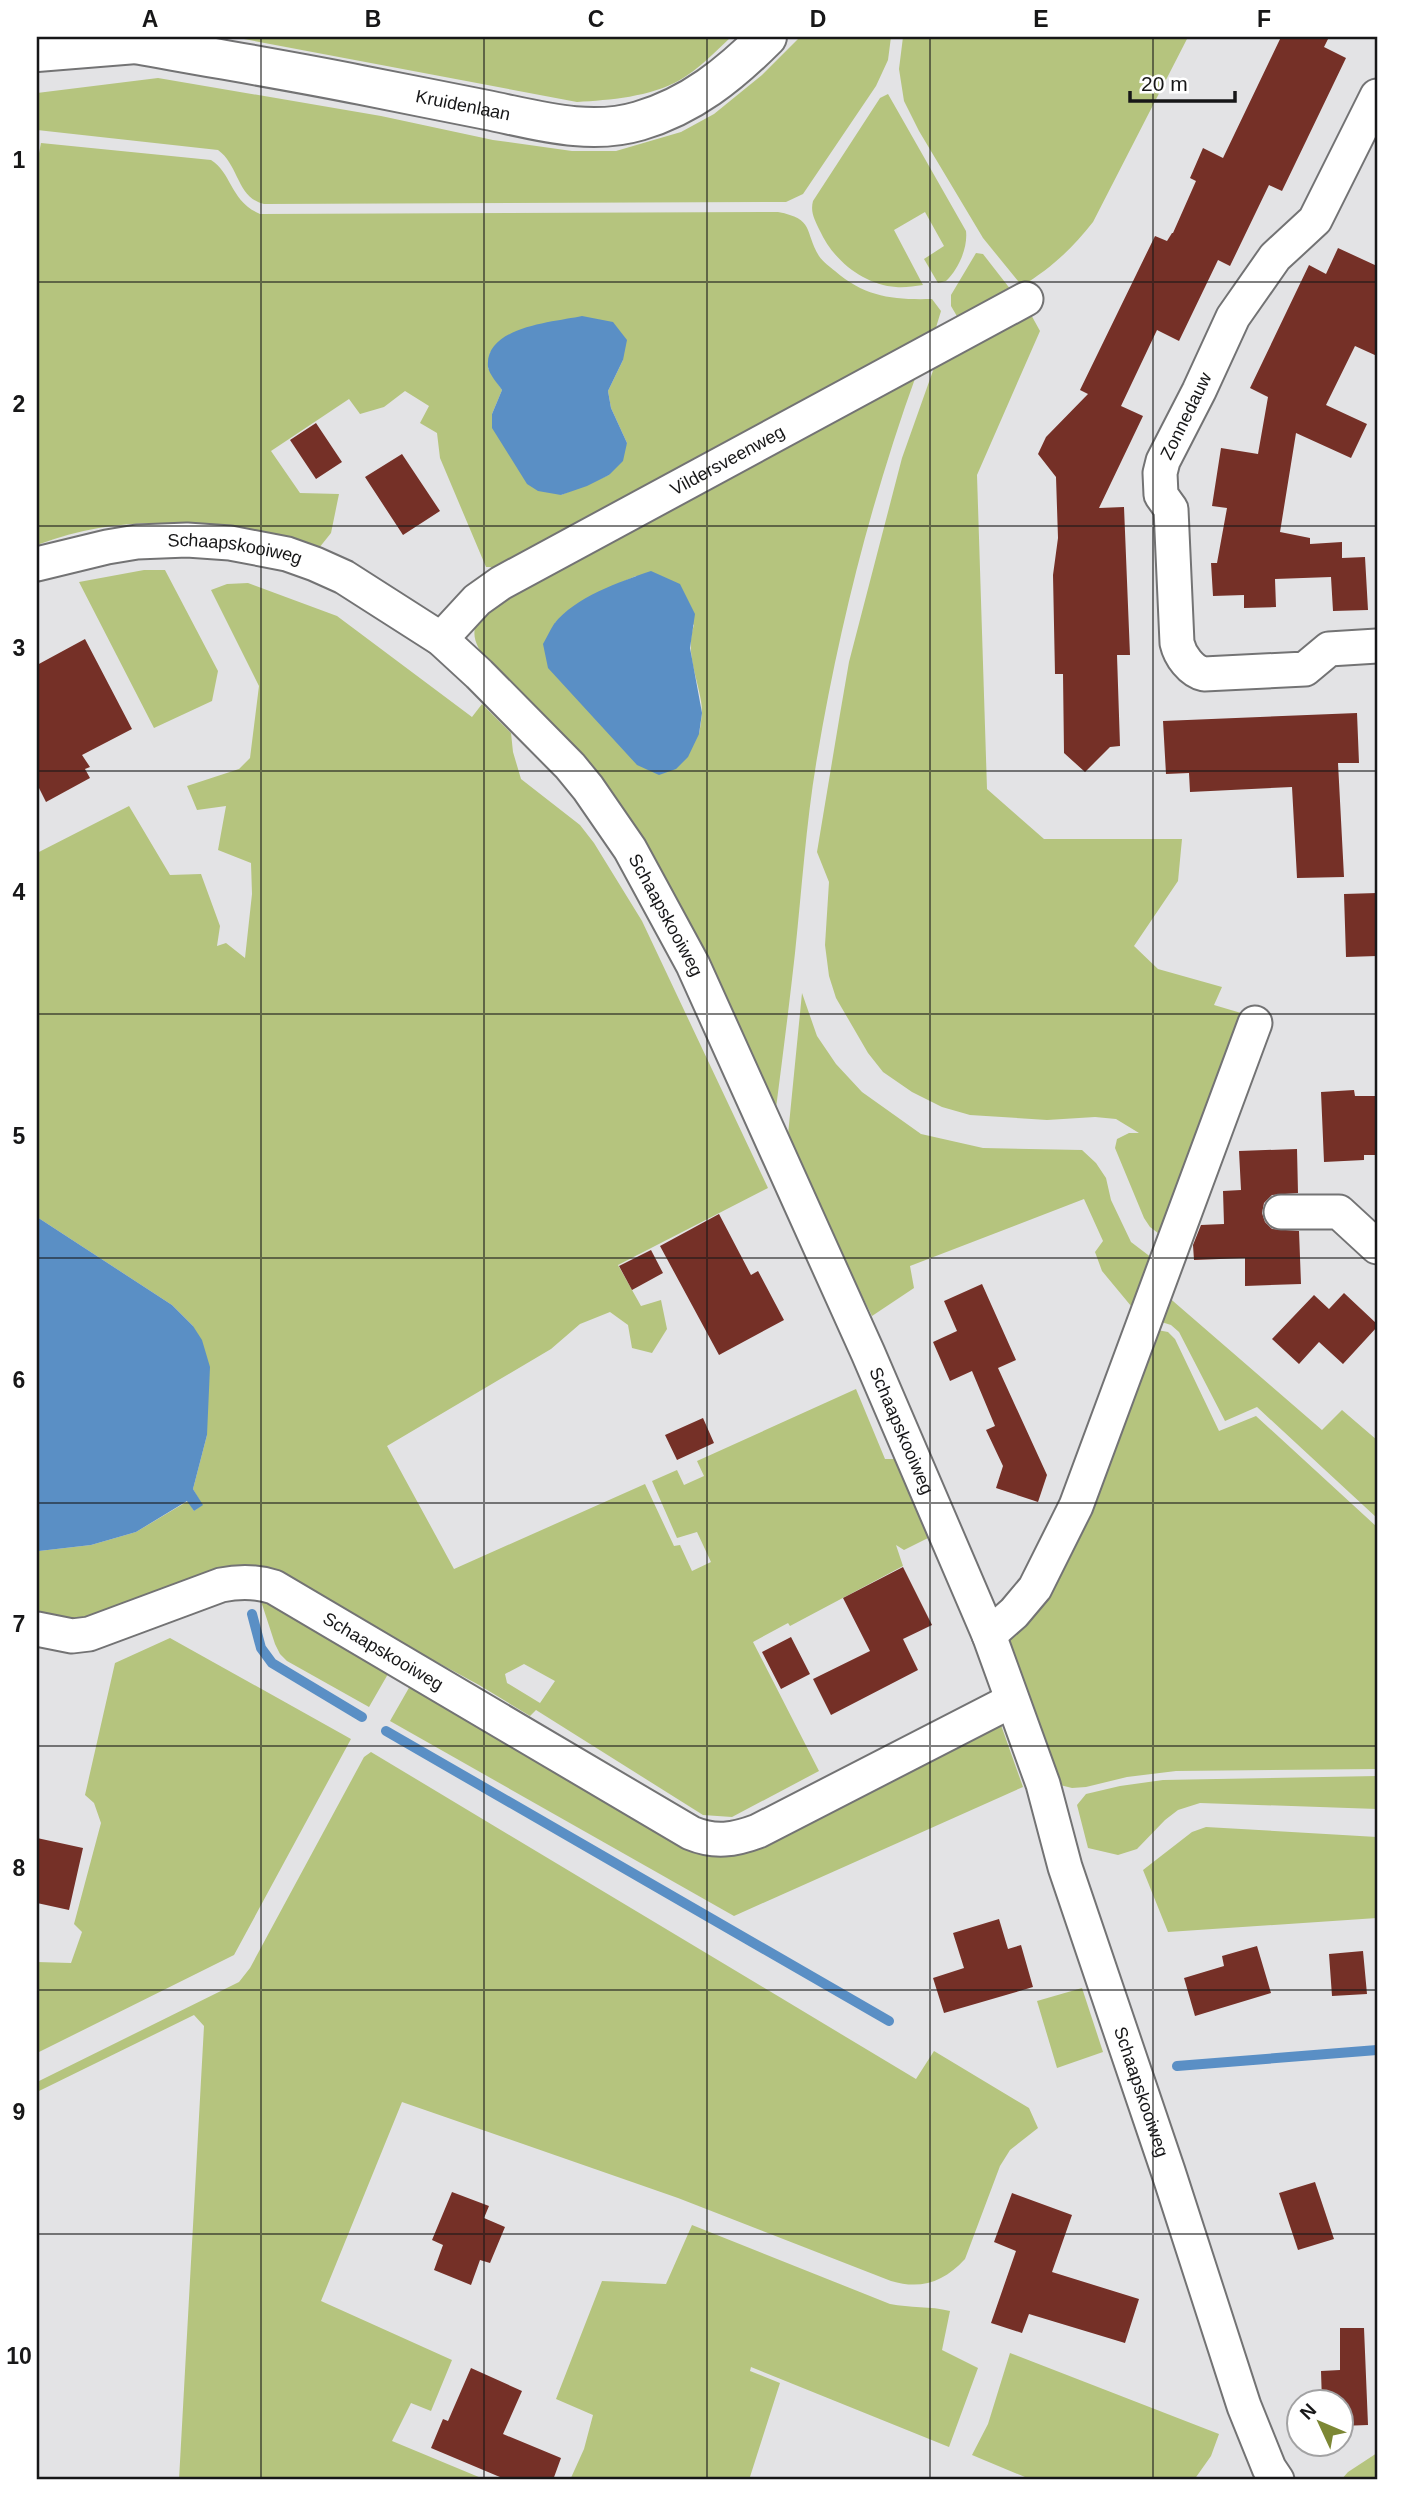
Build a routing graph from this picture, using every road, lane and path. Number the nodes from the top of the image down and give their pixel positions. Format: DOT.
graph roads {
  1 [pos="766,37"];
  2 [pos="126,40"];
  3 [pos="37,52"];
  4 [pos="1377,96"];
  5 [pos="1026,299"];
  6 [pos="37,564"];
  7 [pos="441,639"];
  8 [pos="1377,646"];
  9 [pos="1255,1023"];
  10 [pos="1281,1212"];
  11 [pos="1377,1247"];
  12 [pos="37,1629"];
  13 [pos="989,1635"];
  14 [pos="1012,1701"];
  15 [pos="1266,2476"];
  1 -- 2 [label="street, Kruidenlaan"];
  2 -- 3 [label="street, Kruidenlaan"];
  4 -- 8 [label="street, Zonnedauw"];
  5 -- 7 [label="street, Vildersveenweg"];
  6 -- 7 [label="street, Schaapskooiweg"];
  7 -- 13 [label="street, Schaapskooiweg"];
  9 -- 13 [label="street"];
  10 -- 11 [label="street"];
  12 -- 14 [label="street, Schaapskooiweg"];
  13 -- 14 [label="street, Schaapskooiweg"];
  14 -- 15 [label="street, Schaapskooiweg"];
}
